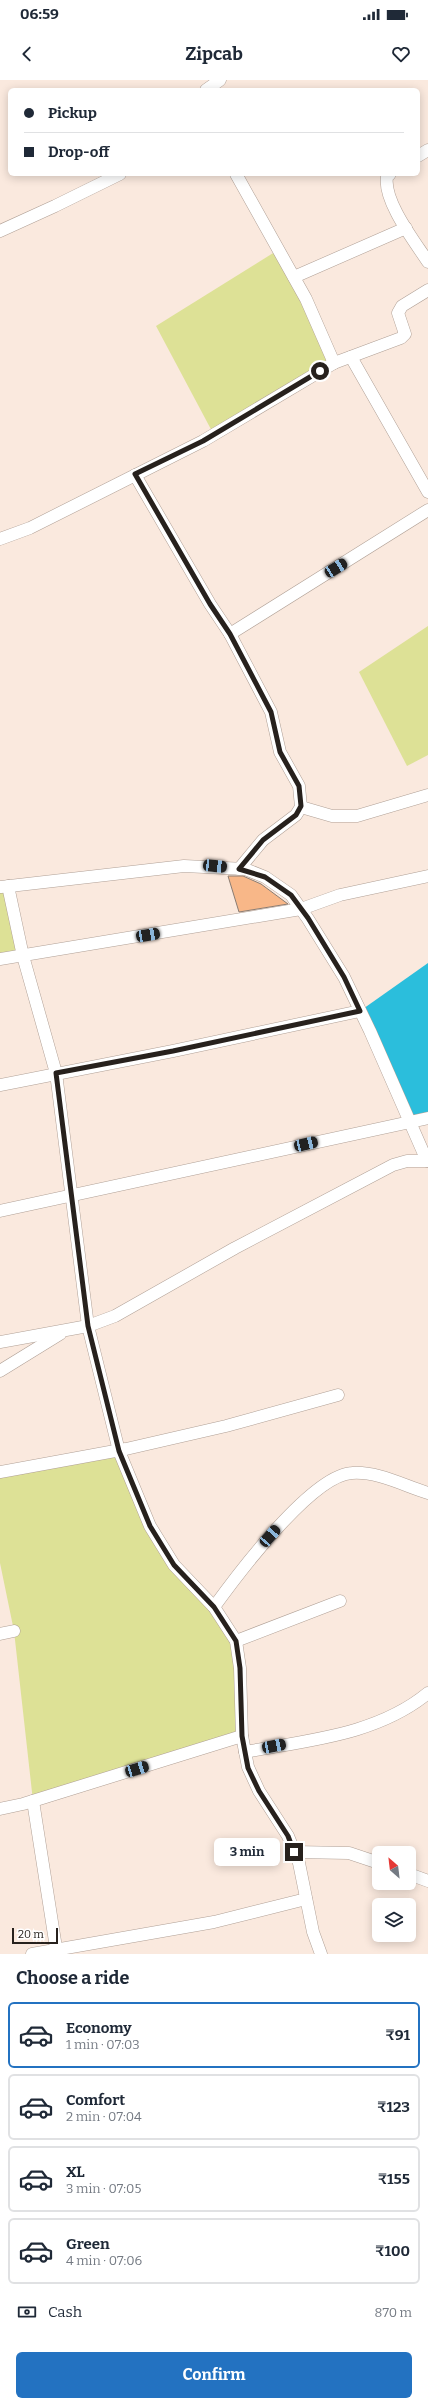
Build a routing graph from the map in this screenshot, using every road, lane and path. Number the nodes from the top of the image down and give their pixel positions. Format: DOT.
graph roads {
  1 [pos="220,80"];
  2 [pos="209,88"];
  3 [pos="116,176"];
  4 [pos="237,176"];
  5 [pos="388,176"];
  6 [pos="406,228"];
  7 [pos="0,230"];
  8 [pos="428,262"];
  9 [pos="294,277"];
  10 [pos="428,290"];
  11 [pos="350,357"];
  12 [pos="334,363"];
  13 [pos="135,474"];
  14 [pos="428,492"];
  15 [pos="428,510"];
  16 [pos="0,539"];
  17 [pos="230,634"];
  18 [pos="428,795"];
  19 [pos="301,806"];
  20 [pos="239,869"];
  21 [pos="428,876"];
  22 [pos="4,886"];
  23 [pos="301,909"];
  24 [pos="23,956"];
  25 [pos="0,959"];
  26 [pos="360,1011"];
  27 [pos="56,1073"];
  28 [pos="0,1085"];
  29 [pos="428,1118"];
  30 [pos="410,1121"];
  31 [pos="427,1161"];
  32 [pos="71,1196"];
  33 [pos="0,1211"];
  34 [pos="88,1326"];
  35 [pos="65,1330"];
  36 [pos="0,1342"];
  37 [pos="0,1371"];
  38 [pos="338,1395"];
  39 [pos="119,1451"];
  40 [pos="0,1472"];
  41 [pos="428,1494"];
  42 [pos="340,1601"];
  43 [pos="214,1607"];
  44 [pos="14,1631"];
  45 [pos="0,1634"];
  46 [pos="236,1641"];
  47 [pos="428,1693"];
  48 [pos="242,1736"];
  49 [pos="245,1752"];
  50 [pos="33,1801"];
  51 [pos="0,1808"];
  52 [pos="294,1852"];
  53 [pos="372,1860"];
  54 [pos="416,1877"];
  55 [pos="428,1881"];
  56 [pos="306,1899"];
  57 [pos="56,1952"];
  58 [pos="32,1954"];
  59 [pos="321,1954"];
  1 -- 2 [label="street"];
  3 -- 7 [label="street"];
  4 -- 9 [label="street"];
  5 -- 6 [label="street"];
  6 -- 8 [label="street"];
  6 -- 9 [label="street"];
  9 -- 12 [label="street"];
  10 -- 11 [label="street"];
  11 -- 12 [label="street"];
  11 -- 14 [label="street"];
  12 -- 13 [label="street"];
  13 -- 16 [label="street"];
  13 -- 17 [label="street"];
  15 -- 17 [label="street"];
  17 -- 19 [label="street"];
  18 -- 19 [label="street"];
  19 -- 20 [label="street"];
  20 -- 22 [label="street"];
  20 -- 23 [label="street"];
  21 -- 23 [label="street"];
  22 -- 24 [label="street"];
  23 -- 24 [label="street"];
  23 -- 26 [label="street"];
  24 -- 25 [label="street"];
  24 -- 27 [label="street"];
  26 -- 27 [label="street"];
  26 -- 30 [label="street"];
  27 -- 28 [label="street"];
  27 -- 32 [label="street"];
  29 -- 30 [label="street"];
  30 -- 31 [label="street"];
  30 -- 32 [label="street"];
  31 -- 34 [label="street"];
  32 -- 33 [label="street"];
  32 -- 34 [label="street"];
  34 -- 35 [label="street"];
  34 -- 39 [label="street"];
  35 -- 36 [label="street"];
  35 -- 37 [label="street"];
  38 -- 39 [label="street"];
  39 -- 40 [label="street"];
  39 -- 43 [label="street"];
  41 -- 43 [label="street"];
  42 -- 46 [label="street"];
  43 -- 46 [label="street"];
  44 -- 45 [label="street"];
  46 -- 48 [label="street"];
  47 -- 49 [label="street"];
  48 -- 49 [label="street"];
  48 -- 50 [label="street"];
  49 -- 52 [label="street"];
  50 -- 51 [label="street"];
  50 -- 57 [label="street"];
  52 -- 53 [label="street"];
  52 -- 56 [label="street"];
  54 -- 55 [label="street"];
  56 -- 57 [label="street"];
  56 -- 59 [label="street"];
  57 -- 58 [label="street"];
}
